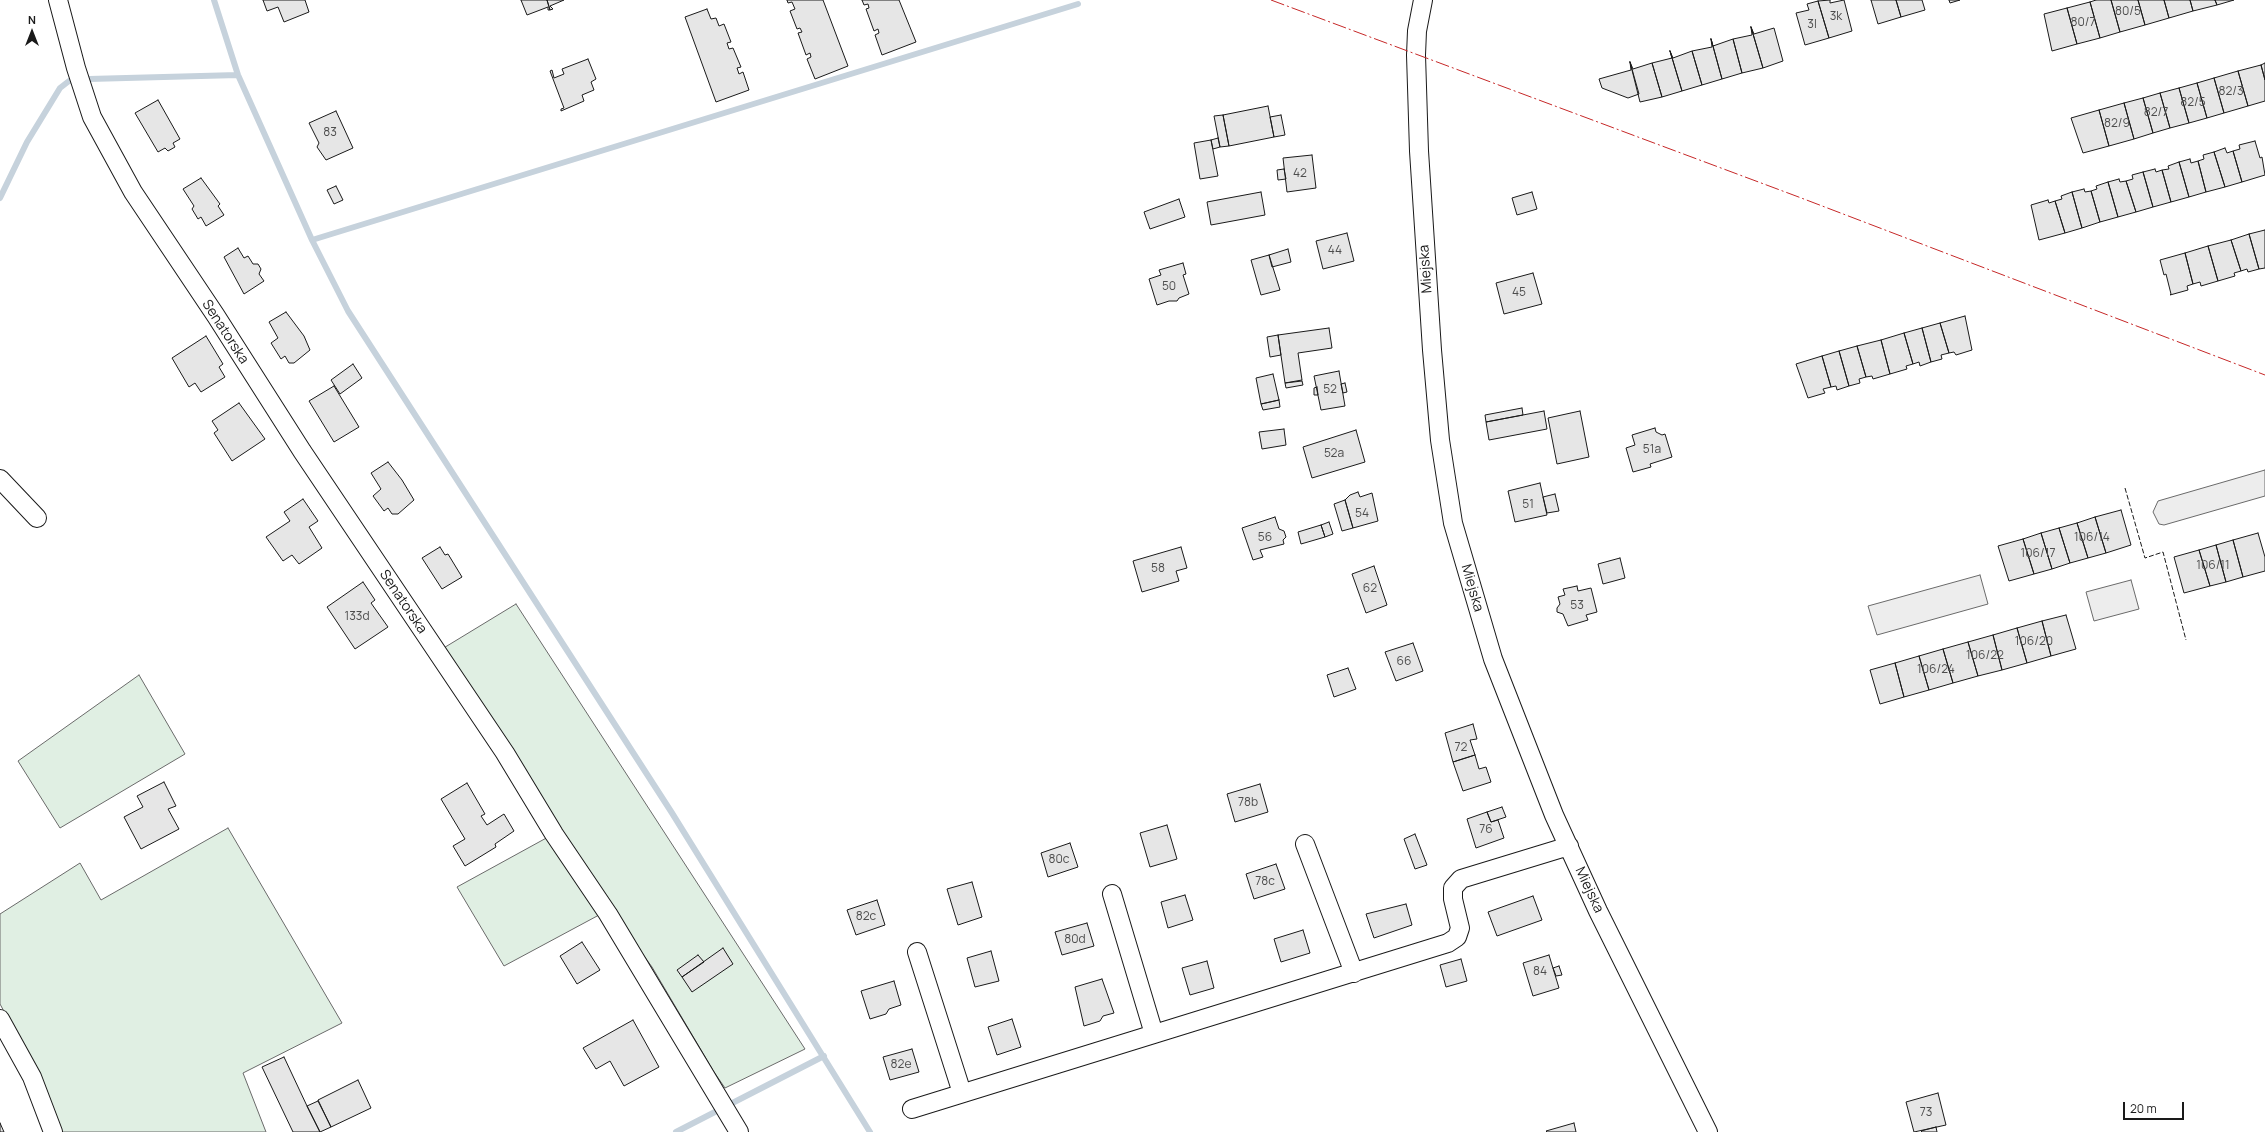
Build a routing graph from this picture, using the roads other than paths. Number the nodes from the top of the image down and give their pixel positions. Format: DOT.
graph roads {
  1 [pos="58,0"];
  2 [pos="1423,0"];
  3 [pos="0,480"];
  4 [pos="37,518"];
  5 [pos="1305,844"];
  6 [pos="1569,846"];
  7 [pos="1112,894"];
  8 [pos="917,952"];
  9 [pos="1354,973"];
  10 [pos="0,1019"];
  11 [pos="1154,1034"];
  12 [pos="962,1093"];
  13 [pos="912,1109"];
  14 [pos="735,1125"];
  15 [pos="53,1132"];
  16 [pos="1708,1132"];
  1 -- 14 [label="street, Senatorska"];
  2 -- 6 [label="street, Miejska"];
  3 -- 4 [label="street"];
  5 -- 9 [label="street"];
  6 -- 9 [label="street"];
  6 -- 16 [label="street, Miejska"];
  7 -- 11 [label="street"];
  8 -- 12 [label="street"];
  9 -- 11 [label="street"];
  10 -- 15 [label="street"];
  11 -- 12 [label="street"];
  12 -- 13 [label="street"];
}
